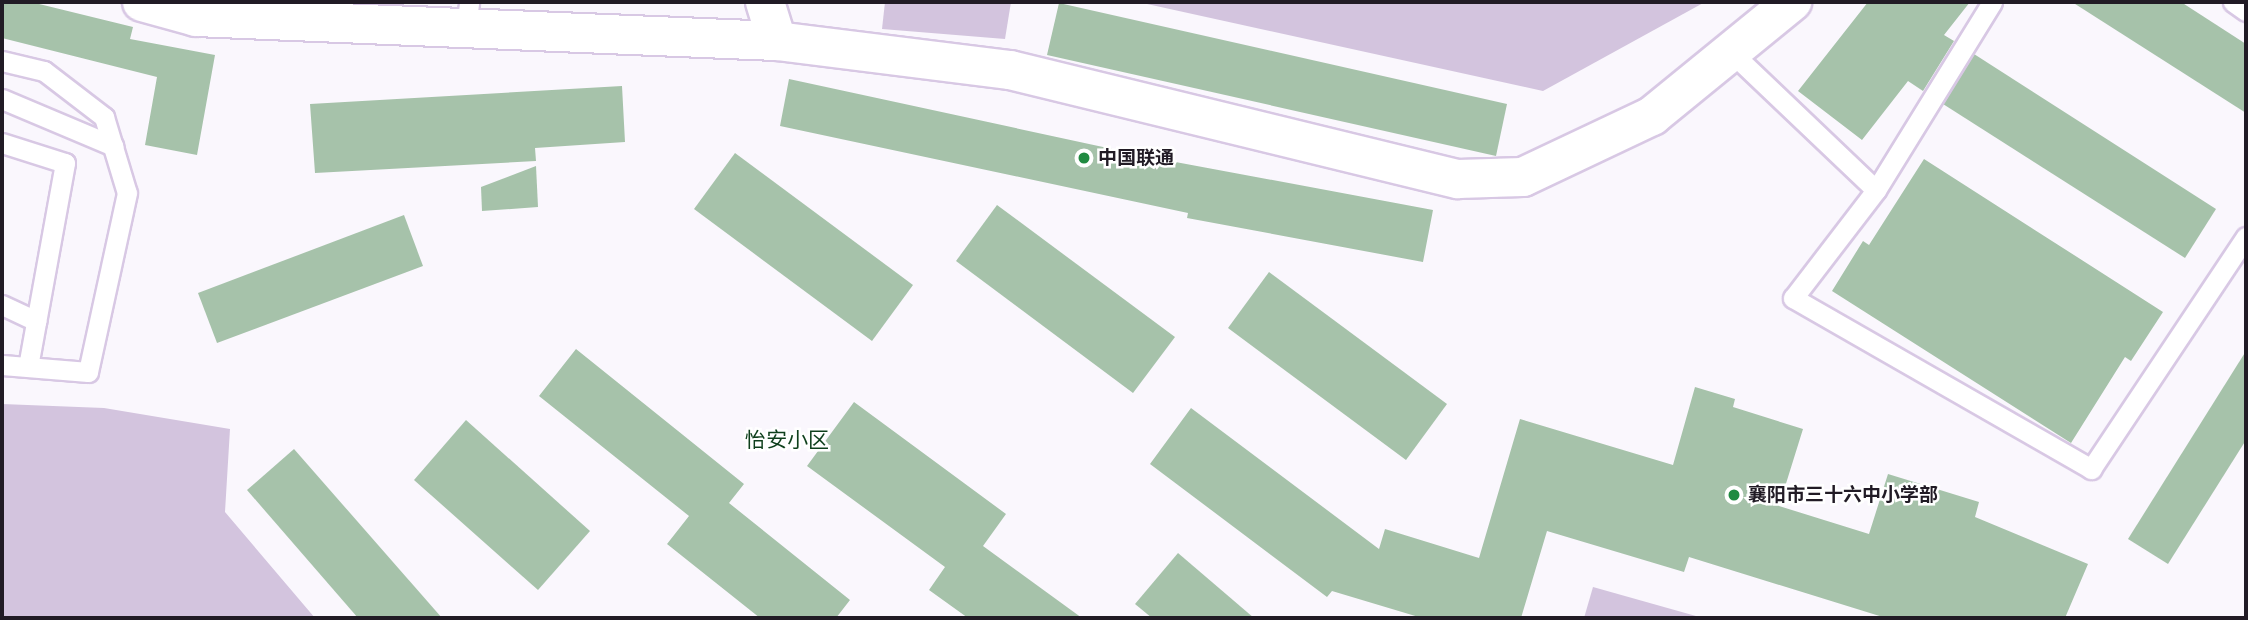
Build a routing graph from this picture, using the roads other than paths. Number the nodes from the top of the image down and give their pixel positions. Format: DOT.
graph roads {
  1 [pos="142,2"];
  2 [pos="765,2"];
  3 [pos="1792,2"];
  4 [pos="1992,2"];
  5 [pos="2234,2"];
  6 [pos="2246,11"];
  7 [pos="468,15"];
  8 [pos="777,41"];
  9 [pos="1731,52"];
  10 [pos="2,61"];
  11 [pos="2,99"];
  12 [pos="2,143"];
  13 [pos="113,146"];
  14 [pos="1876,190"];
  15 [pos="2246,237"];
  16 [pos="2,305"];
  17 [pos="36,321"];
  18 [pos="2,365"];
  19 [pos="28,367"];
  1 -- 7 [label="street"];
  2 -- 8 [label="street"];
  3 -- 9 [label="street"];
  4 -- 14 [label="lane"];
  5 -- 6 [label="lane"];
  7 -- 8 [label="street"];
  8 -- 9 [label="street"];
  9 -- 14 [label="lane"];
  10 -- 13 [label="lane"];
  11 -- 13 [label="lane"];
  12 -- 17 [label="lane"];
  13 -- 19 [label="lane"];
  14 -- 15 [label="lane"];
  16 -- 17 [label="lane"];
  17 -- 19 [label="lane"];
  18 -- 19 [label="lane"];
}
